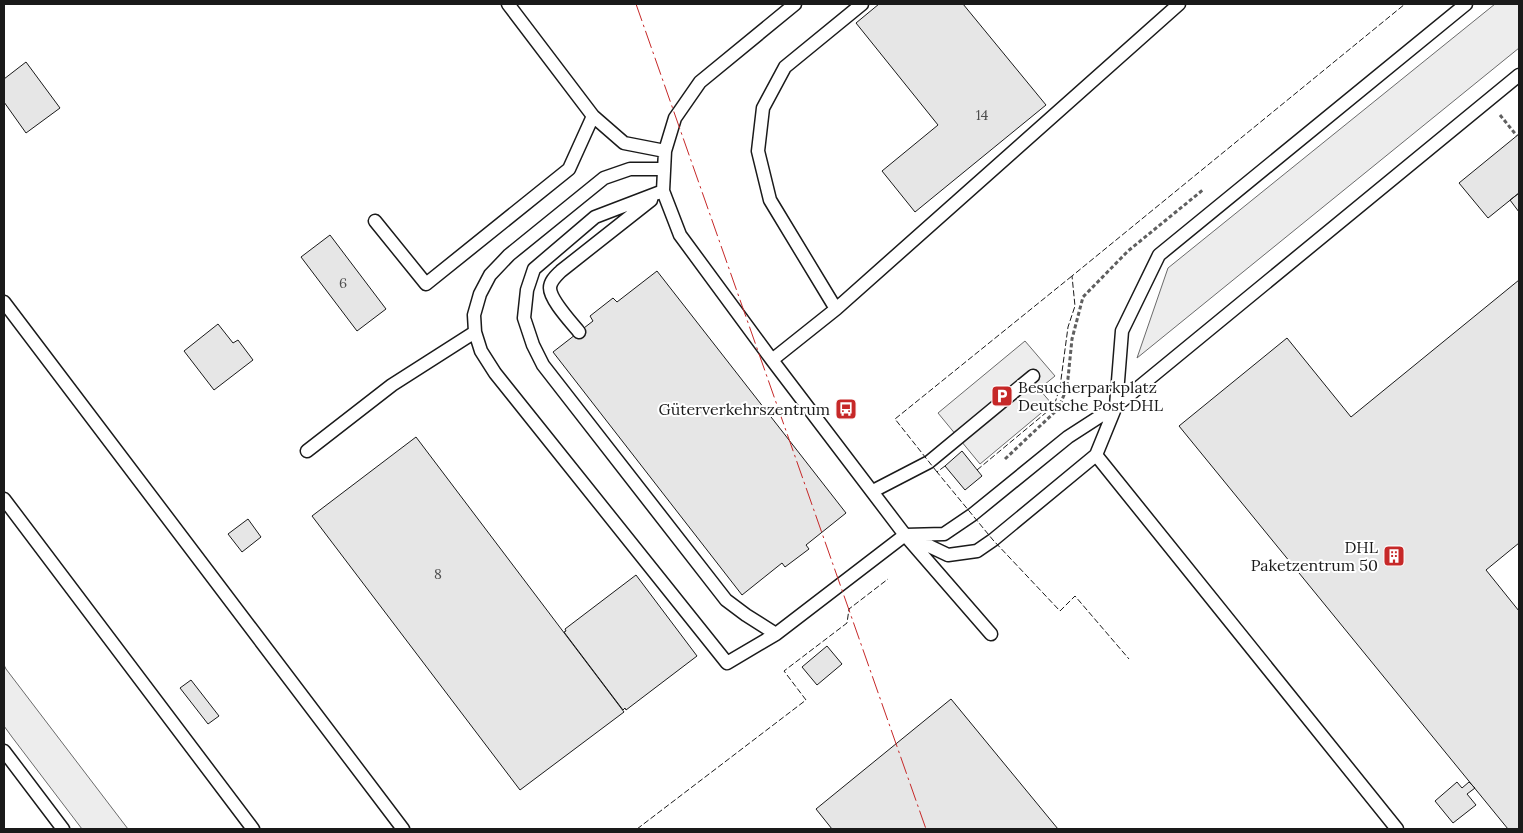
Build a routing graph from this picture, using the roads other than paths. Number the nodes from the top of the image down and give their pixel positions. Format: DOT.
graph roads {
  1 [pos="508,4"];
  2 [pos="795,4"];
  3 [pos="862,4"];
  4 [pos="1179,4"];
  5 [pos="1466,4"];
  6 [pos="1519,75"];
  7 [pos="593,116"];
  8 [pos="665,151"];
  9 [pos="663,169"];
  10 [pos="663,191"];
  11 [pos="375,221"];
  12 [pos="4,302"];
  13 [pos="836,309"];
  14 [pos="475,332"];
  15 [pos="579,332"];
  16 [pos="772,360"];
  17 [pos="1032,376"];
  18 [pos="1116,406"];
  19 [pos="308,451"];
  20 [pos="1096,455"];
  21 [pos="873,491"];
  22 [pos="4,499"];
  23 [pos="906,534"];
  24 [pos="776,634"];
  25 [pos="991,634"];
  26 [pos="4,751"];
  27 [pos="63,829"];
  28 [pos="254,829"];
  29 [pos="403,829"];
  30 [pos="1397,829"];
  1 -- 7 [label="lane"];
  2 -- 8 [label="lane"];
  3 -- 13 [label="lane"];
  4 -- 13 [label="lane"];
  5 -- 18 [label="lane"];
  6 -- 18 [label="lane"];
  7 -- 8 [label="lane"];
  7 -- 11 [label="lane"];
  8 -- 9 [label="lane"];
  9 -- 10 [label="lane"];
  9 -- 14 [label="lane"];
  10 -- 15 [label="lane"];
  10 -- 16 [label="lane"];
  10 -- 24 [label="lane"];
  12 -- 29 [label="lane"];
  13 -- 16 [label="lane"];
  14 -- 19 [label="lane"];
  14 -- 24 [label="lane"];
  16 -- 21 [label="lane"];
  17 -- 21 [label="lane"];
  18 -- 20 [label="lane"];
  18 -- 23 [label="lane"];
  20 -- 23 [label="lane"];
  20 -- 30 [label="lane"];
  21 -- 23 [label="lane"];
  22 -- 28 [label="lane"];
  23 -- 24 [label="lane"];
  23 -- 25 [label="lane"];
  26 -- 27 [label="lane"];
}
